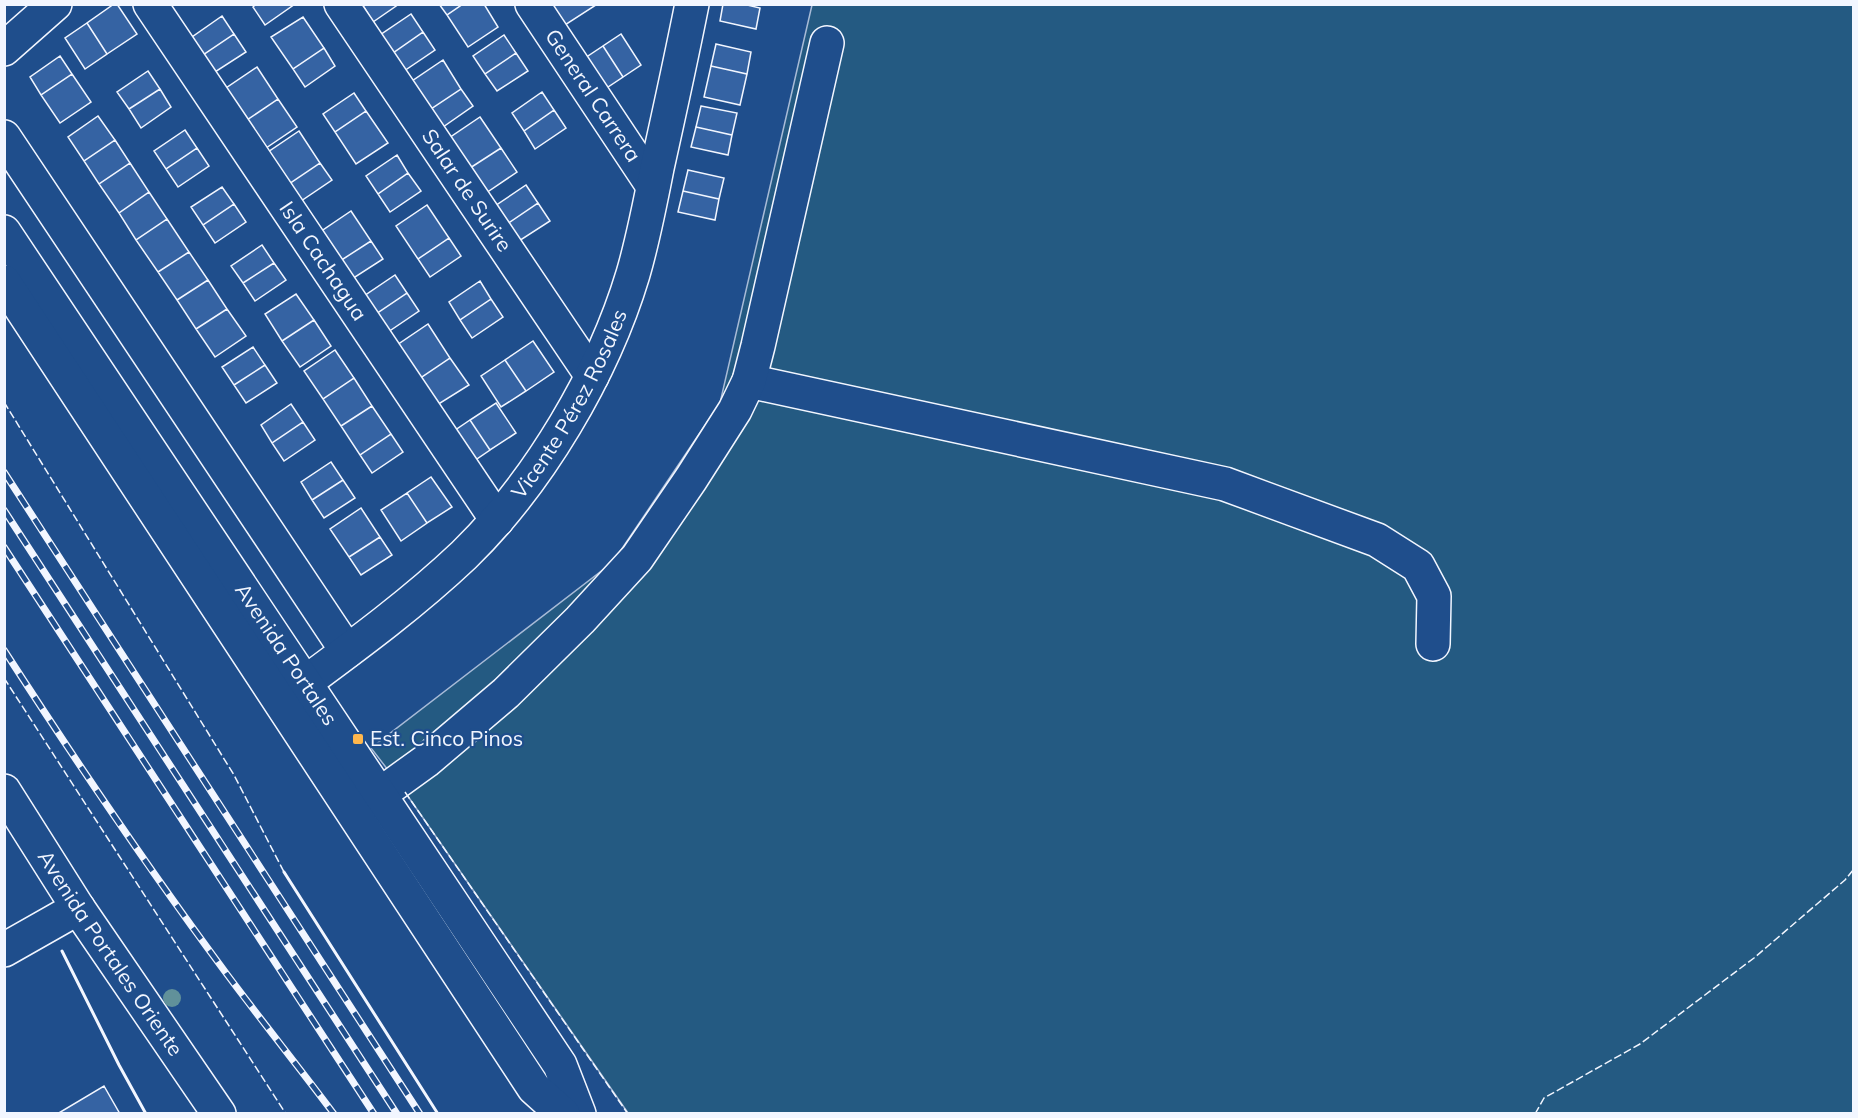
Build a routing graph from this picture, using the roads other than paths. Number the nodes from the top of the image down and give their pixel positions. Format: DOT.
graph roads {
  1 [pos="55,4"];
  2 [pos="150,4"];
  3 [pos="341,4"];
  4 [pos="532,4"];
  5 [pos="692,4"];
  6 [pos="827,43"];
  7 [pos="4,49"];
  8 [pos="4,137"];
  9 [pos="653,186"];
  10 [pos="4,232"];
  11 [pos="4,282"];
  12 [pos="592,376"];
  13 [pos="749,381"];
  14 [pos="497,520"];
  15 [pos="1433,644"];
  16 [pos="347,651"];
  17 [pos="292,692"];
  18 [pos="4,791"];
  19 [pos="379,795"];
  20 [pos="78,908"];
  21 [pos="4,950"];
  22 [pos="219,1113"];
  23 [pos="563,1113"];
  24 [pos="579,1113"];
  1 -- 7 [label="street"];
  2 -- 14 [label="street, Isla Cachagua"];
  3 -- 12 [label="street, Salar de Surire"];
  4 -- 9 [label="street, General Carrera"];
  5 -- 9 [label="street, Vicente Pérez Rosales"];
  6 -- 13 [label="street"];
  8 -- 16 [label="street"];
  9 -- 12 [label="street, Vicente Pérez Rosales"];
  10 -- 17 [label="street, Avenida Portales"];
  11 -- 17 [label="street, Avenida Portales"];
  12 -- 14 [label="street, Vicente Pérez Rosales"];
  13 -- 15 [label="street"];
  13 -- 19 [label="street"];
  14 -- 16 [label="street, Vicente Pérez Rosales"];
  16 -- 17 [label="street, Vicente Pérez Rosales"];
  17 -- 19 [label="street, Avenida Portales"];
  17 -- 23 [label="street, Avenida Portales"];
  18 -- 20 [label="street, Avenida Portales Oriente"];
  19 -- 24 [label="street, Avenida Portales"];
  20 -- 21 [label="street"];
  20 -- 22 [label="street, Avenida Portales Oriente"];
}
